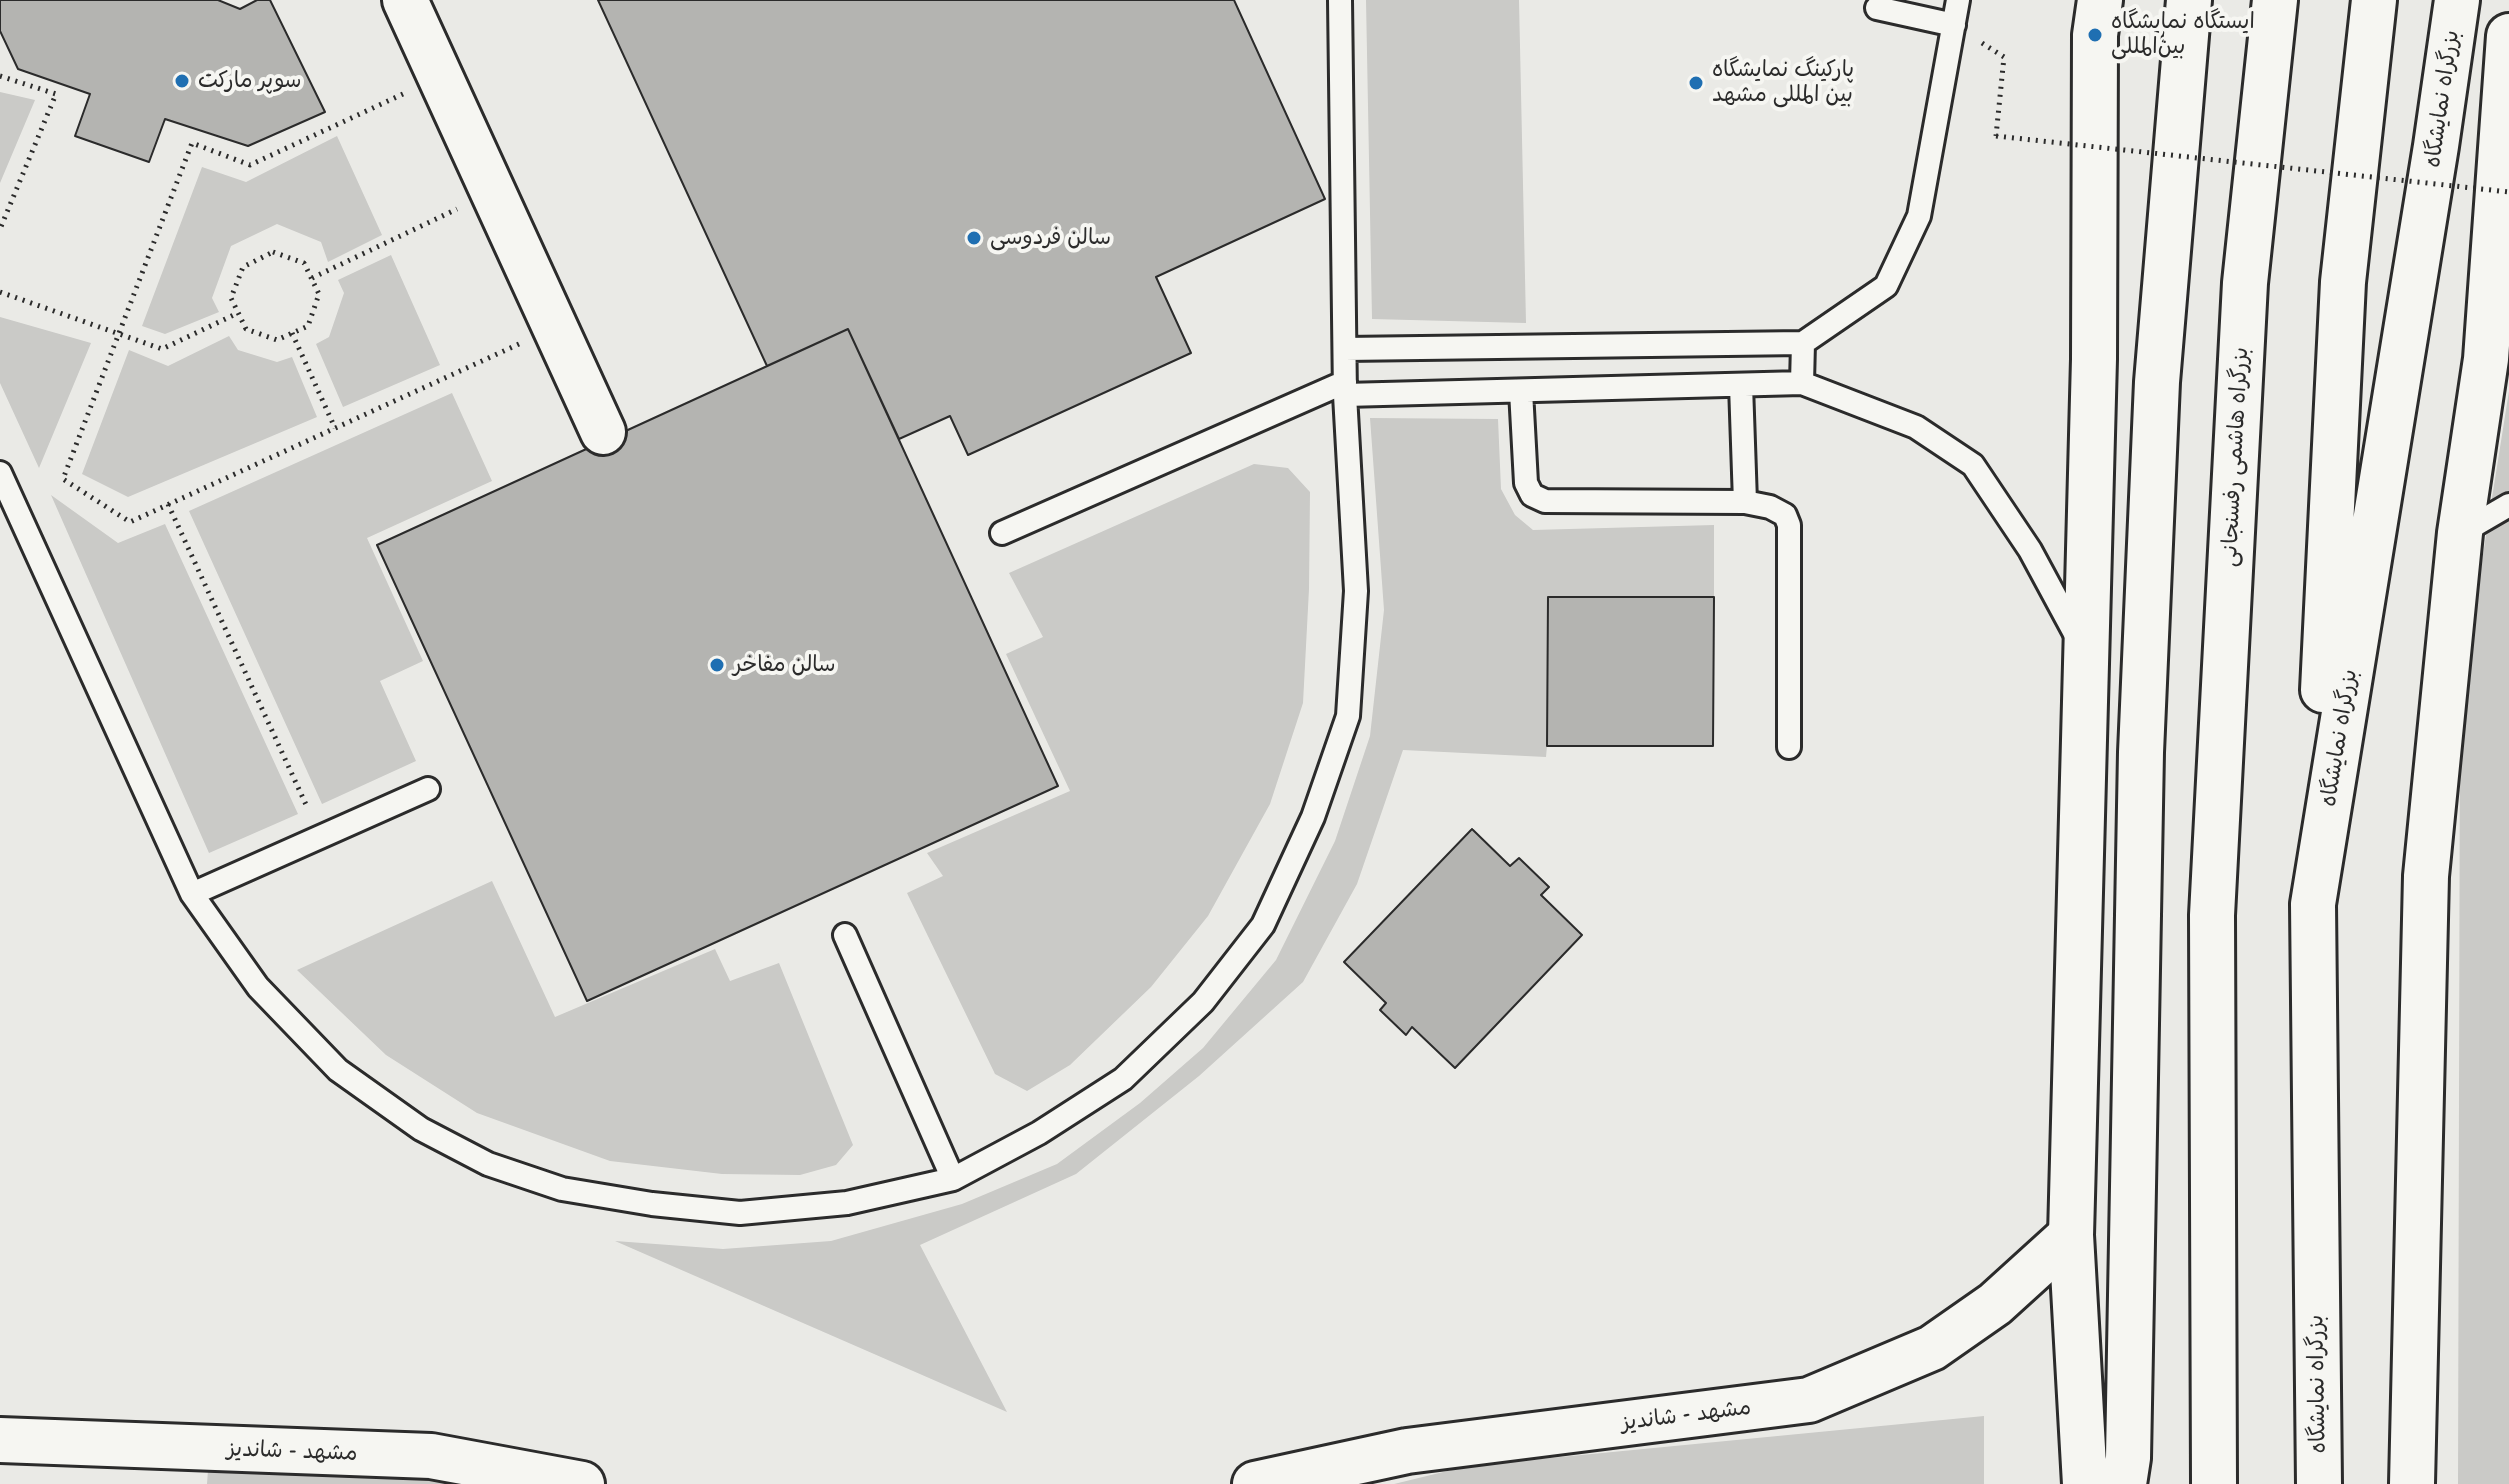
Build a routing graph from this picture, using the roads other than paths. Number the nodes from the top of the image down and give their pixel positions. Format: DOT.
graph roads {
  1 [pos="405,0"];
  2 [pos="1340,0"];
  3 [pos="1958,0"];
  4 [pos="2100,0"];
  5 [pos="2189,0"];
  6 [pos="2275,0"];
  7 [pos="2374,0"];
  8 [pos="2457,0"];
  9 [pos="2507,0"];
  10 [pos="1877,8"];
  11 [pos="2509,15"];
  12 [pos="1954,25"];
  13 [pos="2509,36"];
  14 [pos="1803,343"];
  15 [pos="1345,349"];
  16 [pos="1802,383"];
  17 [pos="1741,385"];
  18 [pos="1345,388"];
  19 [pos="1521,391"];
  20 [pos="603,432"];
  21 [pos="0,473"];
  22 [pos="1745,502"];
  23 [pos="2509,505"];
  24 [pos="1002,533"];
  25 [pos="2460,533"];
  26 [pos="2085,652"];
  27 [pos="1789,747"];
  28 [pos="428,789"];
  29 [pos="192,894"];
  30 [pos="2313,904"];
  31 [pos="845,935"];
  32 [pos="953,1179"];
  33 [pos="2071,1235"];
  34 [pos="0,1440"];
  35 [pos="582,1484"];
  36 [pos="1255,1484"];
  37 [pos="2085,1484"];
  38 [pos="2124,1484"];
  39 [pos="2214,1484"];
  40 [pos="2319,1484"];
  41 [pos="2412,1484"];
  1 -- 20 [label="main road"];
  2 -- 15 [label="lane"];
  3 -- 12 [label="lane"];
  4 -- 26 [label="main road"];
  5 -- 38 [label="main road"];
  6 -- 39 [label="main road, بزرگراه هاشمی رفسنجانی"];
  7 -- 30 [label="main road"];
  8 -- 30 [label="main road, بزرگراه نمایشگاه"];
  9 -- 11 [label="main road"];
  10 -- 12 [label="lane"];
  12 -- 14 [label="lane"];
  13 -- 25 [label="main road"];
  14 -- 15 [label="lane"];
  14 -- 16 [label="lane"];
  15 -- 18 [label="lane"];
  16 -- 17 [label="lane"];
  16 -- 26 [label="lane"];
  17 -- 19 [label="lane"];
  17 -- 22 [label="lane"];
  18 -- 19 [label="lane"];
  18 -- 24 [label="lane"];
  18 -- 32 [label="lane"];
  19 -- 22 [label="lane"];
  21 -- 29 [label="lane"];
  22 -- 27 [label="lane"];
  23 -- 25 [label="lane"];
  25 -- 41 [label="main road"];
  26 -- 33 [label="main road"];
  28 -- 29 [label="lane"];
  29 -- 32 [label="lane"];
  30 -- 40 [label="main road, بزرگراه نمایشگاه"];
  31 -- 32 [label="lane"];
  33 -- 36 [label="main road, مشهد - شاندیز"];
  33 -- 37 [label="main road"];
  34 -- 35 [label="main road, مشهد - شاندیز"];
}
